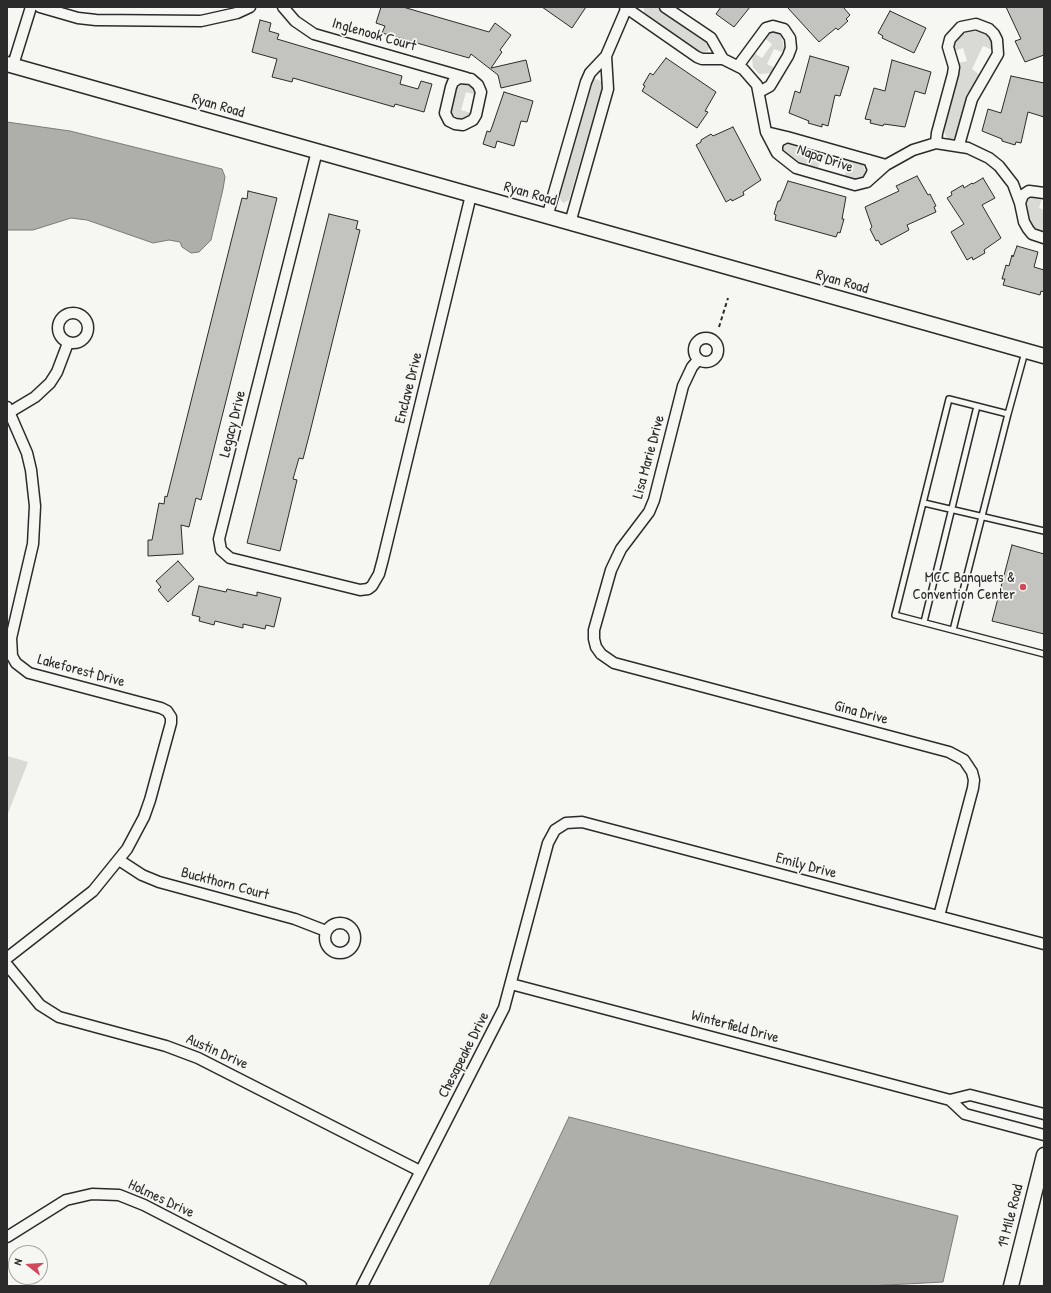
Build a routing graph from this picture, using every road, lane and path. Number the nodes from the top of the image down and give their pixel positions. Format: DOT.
graph roads {
  1 [pos="30,7"];
  2 [pos="40,7"];
  3 [pos="57,7"];
  4 [pos="250,7"];
  5 [pos="283,7"];
  6 [pos="626,7"];
  7 [pos="665,7"];
  8 [pos="65,14"];
  9 [pos="606,56"];
  10 [pos="723,59"];
  11 [pos="10,65"];
  12 [pos="738,66"];
  13 [pos="443,71"];
  14 [pos="467,78"];
  15 [pos="450,92"];
  16 [pos="759,92"];
  17 [pos="766,132"];
  18 [pos="787,137"];
  19 [pos="936,143"];
  20 [pos="959,145"];
  21 [pos="317,151"];
  22 [pos="777,153"];
  23 [pos="869,160"];
  24 [pos="886,165"];
  25 [pos="867,182"];
  26 [pos="1013,184"];
  27 [pos="1033,190"];
  28 [pos="1044,193"];
  29 [pos="471,195"];
  30 [pos="1020,203"];
  31 [pos="547,217"];
  32 [pos="570,223"];
  33 [pos="1044,238"];
  34 [pos="728,298"];
  35 [pos="719,327"];
  36 [pos="68,343"];
  37 [pos="1026,351"];
  38 [pos="1044,356"];
  39 [pos="698,360"];
  40 [pos="978,406"];
  41 [pos="8,410"];
  42 [pos="1008,414"];
  43 [pos="924,502"];
  44 [pos="952,509"];
  45 [pos="982,515"];
  46 [pos="1044,531"];
  47 [pos="372,586"];
  48 [pos="924,622"];
  49 [pos="953,630"];
  50 [pos="596,647"];
  51 [pos="1044,654"];
  52 [pos="560,826"];
  53 [pos="120,860"];
  54 [pos="938,916"];
  55 [pos="326,931"];
  56 [pos="1044,944"];
  57 [pos="7,958"];
  58 [pos="7,965"];
  59 [pos="511,984"];
  60 [pos="950,1100"];
  61 [pos="1044,1114"];
  62 [pos="1044,1135"];
  63 [pos="1044,1155"];
  64 [pos="420,1171"];
  65 [pos="7,1237"];
  66 [pos="301,1286"];
  67 [pos="362,1286"];
  68 [pos="1011,1286"];
  1 -- 11 [label="street"];
  2 -- 8 [label="street"];
  3 -- 8 [label="street"];
  4 -- 8 [label="street"];
  5 -- 13 [label="street, Inglenook Court"];
  6 -- 9 [label="street"];
  6 -- 10 [label="street, Napa Drive"];
  7 -- 10 [label="street"];
  9 -- 31 [label="street"];
  9 -- 32 [label="street"];
  10 -- 12 [label="street, Napa Drive"];
  11 -- 21 [label="main road, Ryan Road"];
  12 -- 16 [label="street, Napa Drive"];
  12 -- 16 [label="street"];
  13 -- 14 [label="street, Inglenook Court"];
  13 -- 15 [label="street, Inglenook Court"];
  14 -- 15 [label="street, Inglenook Court"];
  14 -- 15 [label="street, Inglenook Court"];
  16 -- 17 [label="street, Napa Drive"];
  17 -- 18 [label="street, Napa Drive"];
  17 -- 22 [label="street, Napa Drive"];
  18 -- 22 [label="street, Napa Drive"];
  18 -- 23 [label="street, Napa Drive"];
  19 -- 20 [label="street, Napa Drive"];
  19 -- 20 [label="street"];
  19 -- 24 [label="street, Napa Drive"];
  20 -- 26 [label="street, Napa Drive"];
  21 -- 29 [label="main road, Ryan Road"];
  21 -- 47 [label="street, Legacy Drive"];
  22 -- 25 [label="street, Napa Drive"];
  23 -- 24 [label="street, Napa Drive"];
  23 -- 25 [label="street, Napa Drive"];
  24 -- 25 [label="street, Napa Drive"];
  26 -- 27 [label="street"];
  26 -- 30 [label="street, Napa Drive"];
  27 -- 28 [label="street"];
  27 -- 30 [label="street"];
  29 -- 31 [label="main road, Ryan Road"];
  29 -- 47 [label="street, Enclave Drive"];
  30 -- 33 [label="street, Napa Drive"];
  31 -- 32 [label="main road, Ryan Road"];
  32 -- 37 [label="main road, Ryan Road"];
  34 -- 35 [label="path"];
  36 -- 41 [label="street"];
  37 -- 38 [label="main road, Ryan Road"];
  37 -- 42 [label="lane"];
  39 -- 50 [label="street, Lisa Marie Drive"];
  40 -- 42 [label="lane"];
  40 -- 43 [label="lane"];
  40 -- 44 [label="lane"];
  41 -- 53 [label="street, Lakeforest Drive"];
  42 -- 45 [label="lane"];
  43 -- 44 [label="lane"];
  43 -- 48 [label="lane"];
  44 -- 45 [label="lane"];
  44 -- 48 [label="lane"];
  45 -- 46 [label="lane"];
  45 -- 49 [label="lane"];
  48 -- 49 [label="lane"];
  49 -- 51 [label="lane"];
  50 -- 54 [label="street, Gina Drive"];
  52 -- 54 [label="street, Emily Drive"];
  52 -- 59 [label="street, Chesapeake Drive"];
  53 -- 55 [label="street, Buckthorn Court"];
  53 -- 57 [label="street"];
  54 -- 56 [label="street, Emily Drive"];
  58 -- 64 [label="street, Austin Drive"];
  59 -- 60 [label="street, Winterfield Drive"];
  59 -- 64 [label="street, Chesapeake Drive"];
  60 -- 61 [label="street, Winterfield Drive"];
  60 -- 62 [label="street, Winterfield Drive"];
  63 -- 68 [label="main road, 19 Mile Road"];
  64 -- 67 [label="street, Chesapeake Drive"];
  65 -- 66 [label="street, Holmes Drive"];
}
